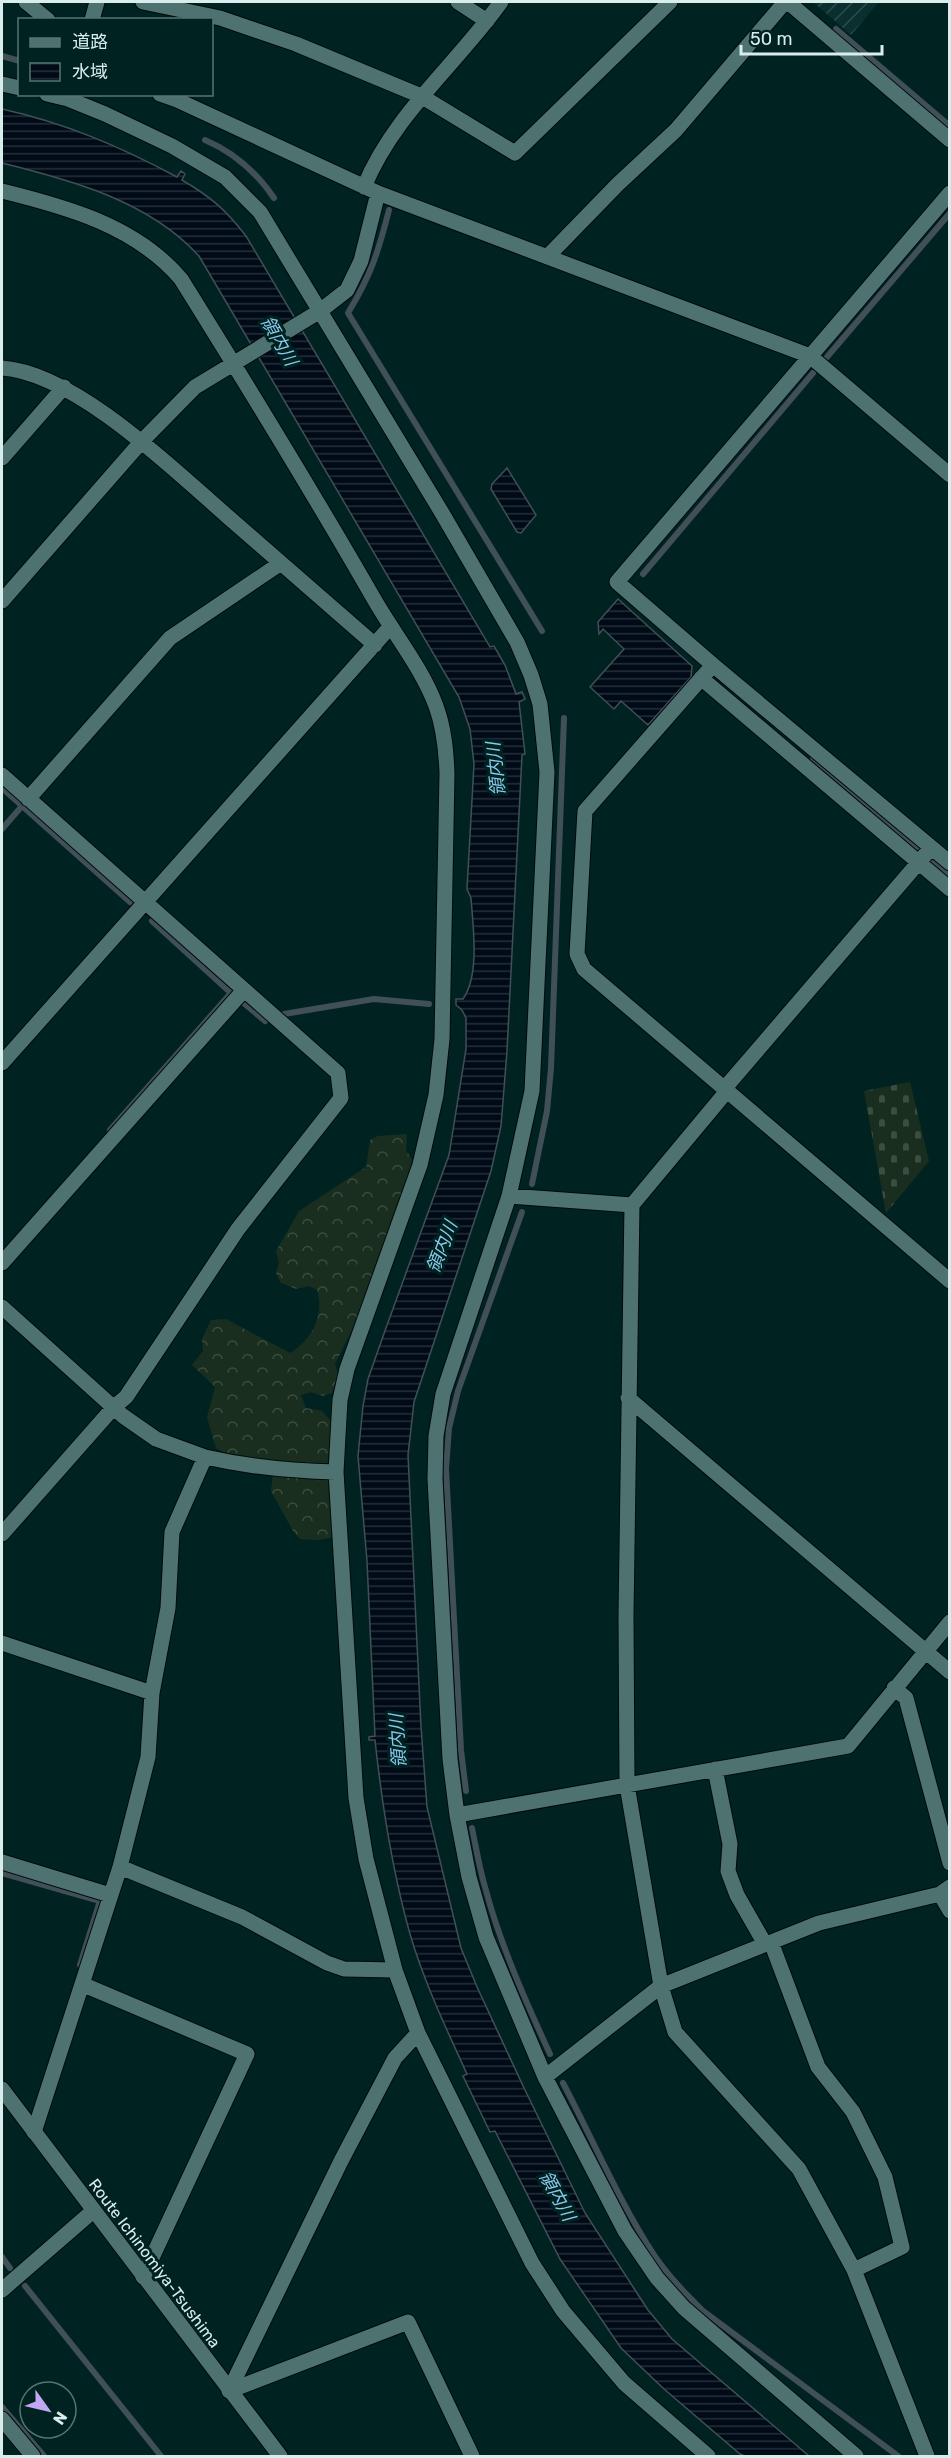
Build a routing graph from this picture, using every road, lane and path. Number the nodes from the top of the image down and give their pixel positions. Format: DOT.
graph roads {
  1 [pos="26,2"];
  2 [pos="97,2"];
  3 [pos="144,2"];
  4 [pos="458,2"];
  5 [pos="501,2"];
  6 [pos="670,2"];
  7 [pos="786,2"];
  8 [pos="46,18"];
  9 [pos="93,18"];
  10 [pos="488,21"];
  11 [pos="2,84"];
  12 [pos="18,88"];
  13 [pos="55,96"];
  14 [pos="166,96"];
  15 [pos="421,96"];
  16 [pos="950,140"];
  17 [pos="371,190"];
  18 [pos="2,191"];
  19 [pos="950,193"];
  20 [pos="548,256"];
  21 [pos="318,313"];
  22 [pos="810,356"];
  23 [pos="235,362"];
  24 [pos="2,368"];
  25 [pos="64,387"];
  26 [pos="142,441"];
  27 [pos="2,458"];
  28 [pos="950,475"];
  29 [pos="281,563"];
  30 [pos="2,601"];
  31 [pos="390,627"];
  32 [pos="375,645"];
  33 [pos="713,665"];
  34 [pos="701,678"];
  35 [pos="2,775"];
  36 [pos="28,798"];
  37 [pos="931,848"];
  38 [pos="919,862"];
  39 [pos="950,863"];
  40 [pos="950,889"];
  41 [pos="145,903"];
  42 [pos="244,990"];
  43 [pos="2,1063"];
  44 [pos="726,1090"];
  45 [pos="509,1196"];
  46 [pos="632,1205"];
  47 [pos="2,1263"];
  48 [pos="950,1281"];
  49 [pos="2,1307"];
  50 [pos="628,1398"];
  51 [pos="114,1407"];
  52 [pos="206,1457"];
  53 [pos="336,1472"];
  54 [pos="2,1534"];
  55 [pos="950,1622"];
  56 [pos="2,1643"];
  57 [pos="925,1651"];
  58 [pos="950,1672"];
  59 [pos="894,1688"];
  60 [pos="152,1693"];
  61 [pos="716,1769"];
  62 [pos="627,1785"];
  63 [pos="457,1815"];
  64 [pos="2,1862"];
  65 [pos="950,1863"];
  66 [pos="120,1867"];
  67 [pos="945,1891"];
  68 [pos="110,1895"];
  69 [pos="950,1911"];
  70 [pos="768,1943"];
  71 [pos="394,1970"];
  72 [pos="84,1985"];
  73 [pos="661,1986"];
  74 [pos="418,2033"];
  75 [pos="545,2077"];
  76 [pos="2,2090"];
  77 [pos="34,2132"];
  78 [pos="93,2211"];
  79 [pos="854,2270"];
  80 [pos="143,2277"];
  81 [pos="2,2290"];
  82 [pos="229,2391"];
  83 [pos="2,2419"];
  84 [pos="33,2457"];
  85 [pos="280,2457"];
  86 [pos="472,2457"];
  87 [pos="708,2457"];
  88 [pos="856,2457"];
  89 [pos="927,2457"];
  1 -- 8 [label="street"];
  2 -- 9 [label="street"];
  3 -- 15 [label="street"];
  4 -- 10 [label="street"];
  5 -- 10 [label="street"];
  6 -- 15 [label="street"];
  7 -- 16 [label="street"];
  7 -- 20 [label="street"];
  10 -- 15 [label="street"];
  11 -- 12 [label="street"];
  13 -- 21 [label="street"];
  14 -- 17 [label="street"];
  15 -- 17 [label="street"];
  17 -- 20 [label="street"];
  17 -- 21 [label="street"];
  18 -- 23 [label="street"];
  19 -- 22 [label="street"];
  20 -- 22 [label="street"];
  21 -- 23 [label="street"];
  21 -- 45 [label="street"];
  22 -- 28 [label="street"];
  22 -- 33 [label="street"];
  23 -- 26 [label="street"];
  23 -- 31 [label="street"];
  24 -- 25 [label="street"];
  25 -- 26 [label="street"];
  25 -- 27 [label="street"];
  26 -- 29 [label="street"];
  26 -- 30 [label="street"];
  29 -- 32 [label="street"];
  29 -- 36 [label="street"];
  31 -- 32 [label="street"];
  31 -- 53 [label="street"];
  32 -- 41 [label="street"];
  33 -- 34 [label="street"];
  33 -- 37 [label="street"];
  34 -- 38 [label="street"];
  34 -- 44 [label="street"];
  35 -- 36 [label="street"];
  36 -- 41 [label="street"];
  37 -- 38 [label="street"];
  37 -- 39 [label="street"];
  38 -- 40 [label="street"];
  38 -- 44 [label="street"];
  41 -- 42 [label="street"];
  41 -- 43 [label="street"];
  42 -- 47 [label="street"];
  42 -- 51 [label="street"];
  44 -- 46 [label="street"];
  44 -- 48 [label="street"];
  45 -- 46 [label="street"];
  45 -- 63 [label="street"];
  46 -- 50 [label="street"];
  49 -- 51 [label="street"];
  50 -- 57 [label="street"];
  50 -- 62 [label="street"];
  51 -- 52 [label="street"];
  51 -- 54 [label="street"];
  52 -- 53 [label="street"];
  52 -- 60 [label="street"];
  53 -- 71 [label="street"];
  55 -- 57 [label="street"];
  56 -- 60 [label="street"];
  57 -- 58 [label="street"];
  57 -- 59 [label="street"];
  59 -- 61 [label="street"];
  59 -- 65 [label="street"];
  60 -- 66 [label="street"];
  61 -- 62 [label="street"];
  61 -- 70 [label="street"];
  62 -- 63 [label="street"];
  62 -- 73 [label="street"];
  63 -- 75 [label="street"];
  64 -- 68 [label="street"];
  66 -- 68 [label="street"];
  66 -- 71 [label="street"];
  67 -- 69 [label="street"];
  67 -- 70 [label="street"];
  68 -- 72 [label="street"];
  70 -- 73 [label="street"];
  70 -- 79 [label="street"];
  71 -- 74 [label="street"];
  72 -- 77 [label="street"];
  72 -- 80 [label="street"];
  73 -- 75 [label="street"];
  73 -- 79 [label="street"];
  74 -- 82 [label="street"];
  74 -- 87 [label="street"];
  75 -- 88 [label="street"];
  76 -- 77 [label="street, Route Ichinomiya-Tsushima"];
  77 -- 78 [label="street, Route Ichinomiya-Tsushima"];
  78 -- 80 [label="street, Route Ichinomiya-Tsushima"];
  78 -- 81 [label="street"];
  79 -- 89 [label="street"];
  80 -- 82 [label="street, Route Ichinomiya-Tsushima"];
  82 -- 85 [label="street, Route Ichinomiya-Tsushima"];
  82 -- 86 [label="street"];
  83 -- 84 [label="street"];
}
